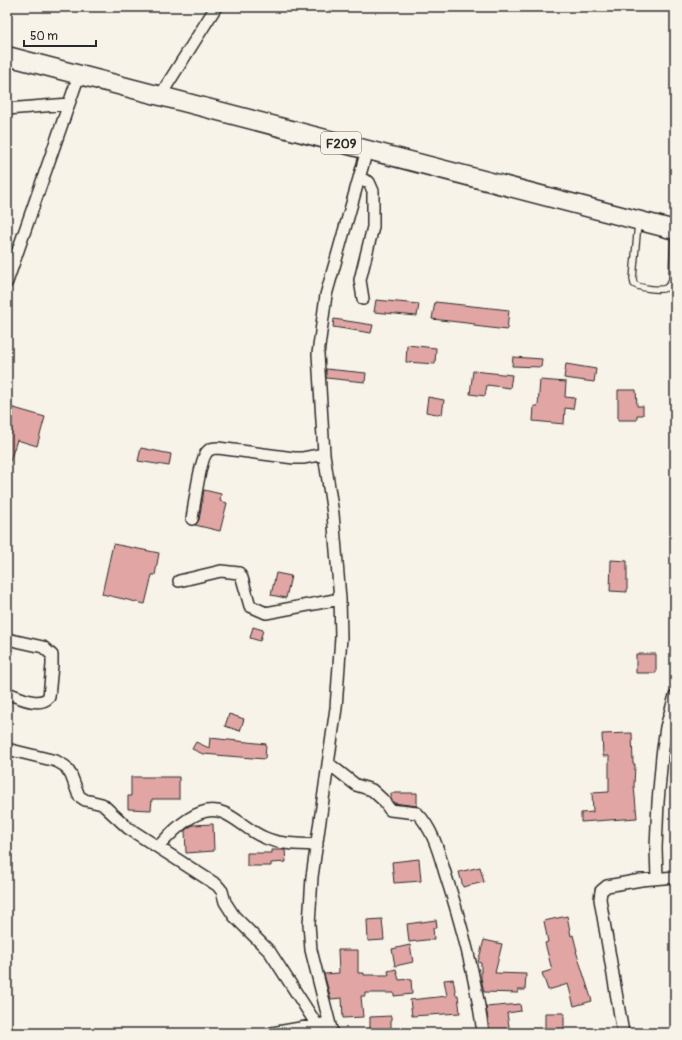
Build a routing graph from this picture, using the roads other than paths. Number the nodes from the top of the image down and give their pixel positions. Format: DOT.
graph roads {
  1 [pos="216,7"];
  2 [pos="7,56"];
  3 [pos="79,75"];
  4 [pos="160,96"];
  5 [pos="69,104"];
  6 [pos="7,109"];
  7 [pos="367,150"];
  8 [pos="359,178"];
  9 [pos="638,220"];
  10 [pos="674,229"];
  11 [pos="7,282"];
  12 [pos="363,299"];
  13 [pos="324,454"];
  14 [pos="192,519"];
  15 [pos="179,581"];
  16 [pos="340,599"];
  17 [pos="7,639"];
  18 [pos="7,693"];
  19 [pos="675,696"];
  20 [pos="7,749"];
  21 [pos="328,763"];
  22 [pos="317,845"];
  23 [pos="158,847"];
  24 [pos="675,877"];
  25 [pos="657,878"];
  26 [pos="317,1025"];
  27 [pos="331,1028"];
  28 [pos="272,1033"];
  29 [pos="483,1033"];
  30 [pos="623,1033"];
  1 -- 4 [label="street"];
  2 -- 3 [label="main road, F209"];
  3 -- 4 [label="main road, F209"];
  3 -- 5 [label="street"];
  4 -- 7 [label="main road, F209"];
  5 -- 6 [label="street"];
  5 -- 11 [label="street"];
  7 -- 8 [label="street"];
  7 -- 9 [label="main road, F209"];
  8 -- 12 [label="street"];
  8 -- 13 [label="street"];
  9 -- 10 [label="main road, F209"];
  9 -- 10 [label="lane"];
  13 -- 14 [label="street"];
  13 -- 16 [label="street"];
  15 -- 16 [label="street"];
  16 -- 21 [label="street"];
  17 -- 18 [label="street"];
  19 -- 25 [label="street"];
  20 -- 23 [label="street"];
  21 -- 22 [label="street"];
  21 -- 29 [label="street"];
  22 -- 23 [label="street"];
  22 -- 27 [label="street"];
  23 -- 26 [label="street"];
  24 -- 25 [label="street"];
  25 -- 30 [label="street"];
  26 -- 27 [label="street"];
  26 -- 28 [label="street"];
}
